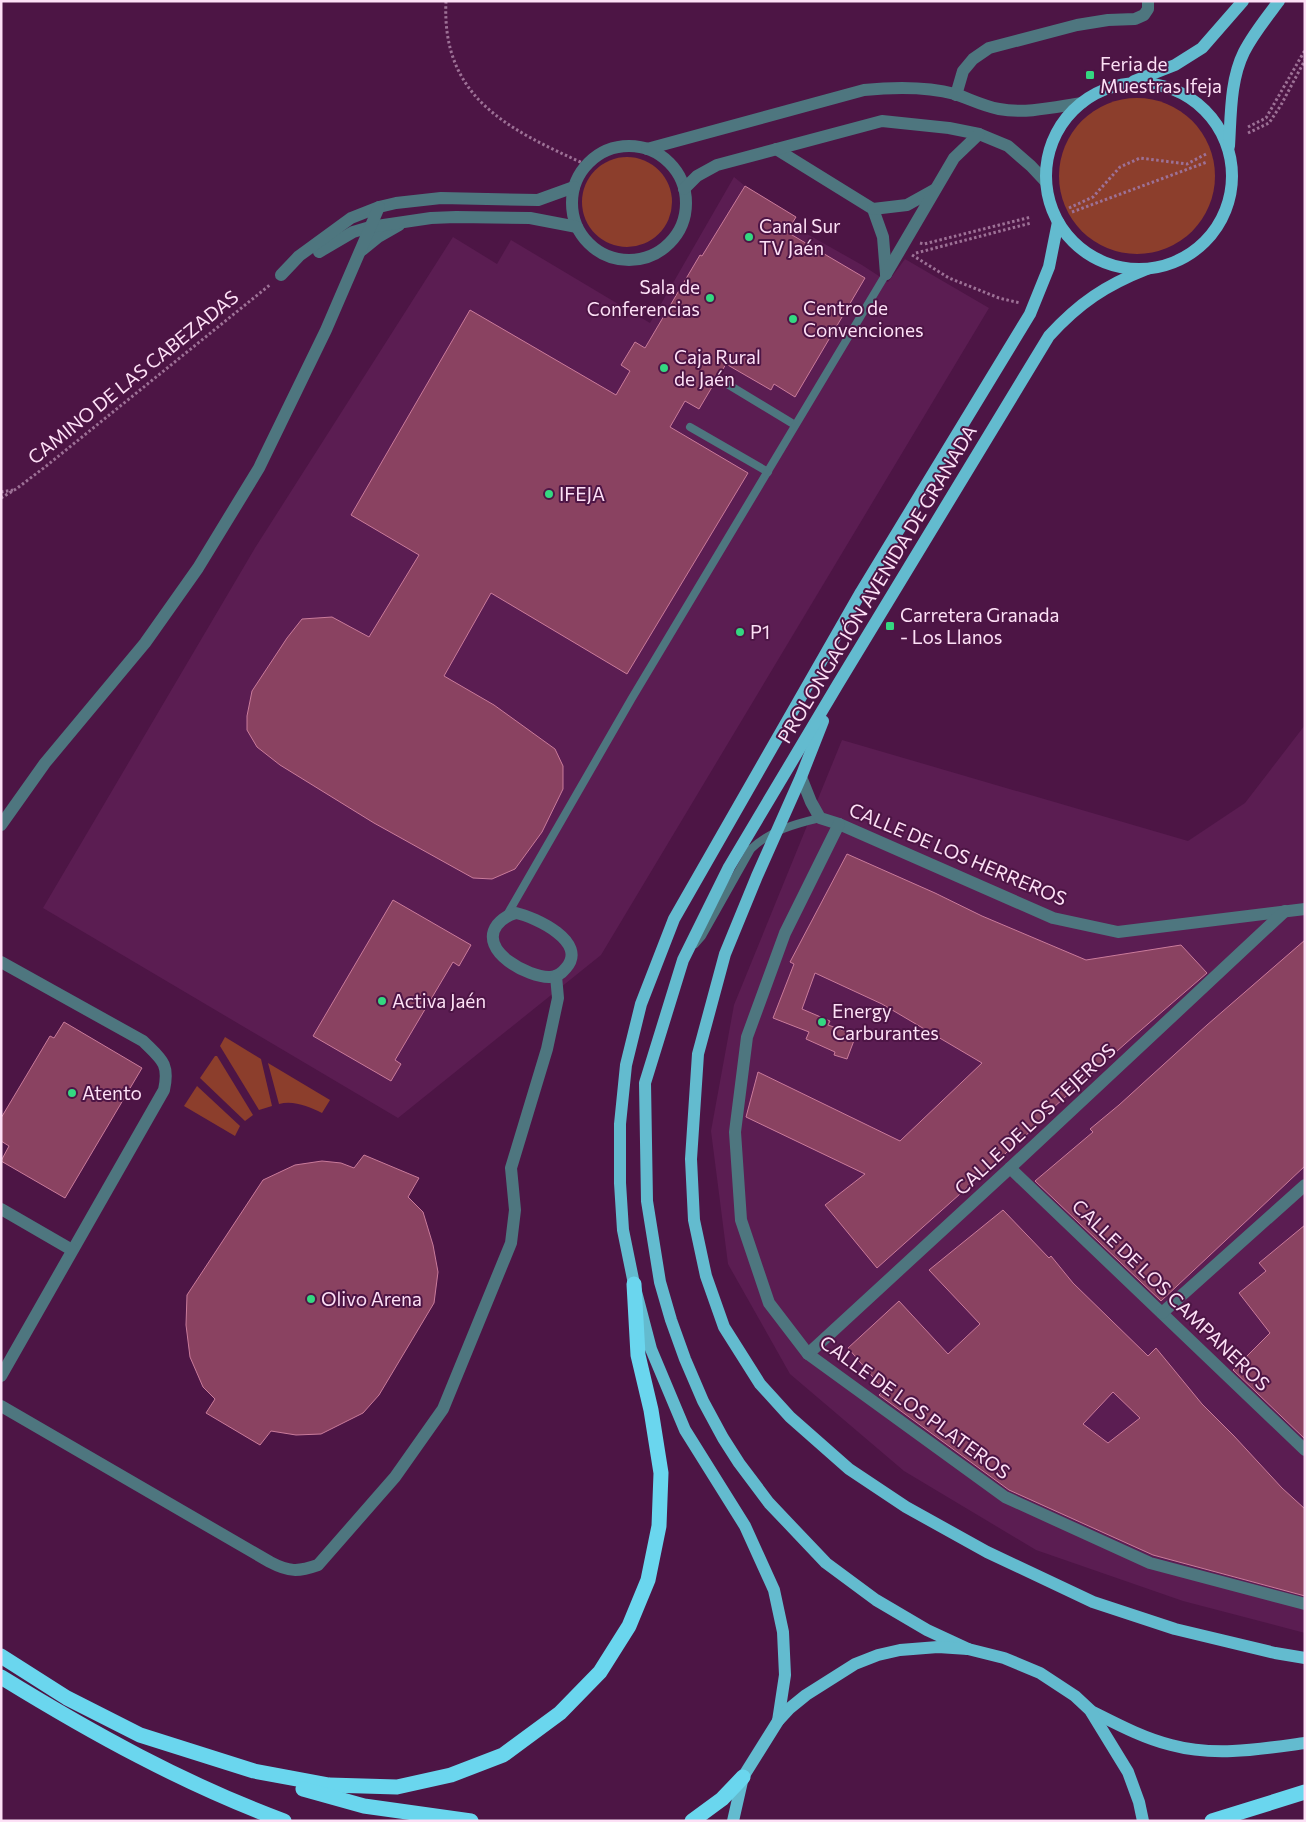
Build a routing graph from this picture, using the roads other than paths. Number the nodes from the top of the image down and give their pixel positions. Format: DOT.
graph roads {
  1 [pos="1148,1"];
  2 [pos="1243,1"];
  3 [pos="1279,1"];
  4 [pos="1124,84"];
  5 [pos="956,95"];
  6 [pos="1082,103"];
  7 [pos="979,134"];
  8 [pos="647,149"];
  9 [pos="776,149"];
  10 [pos="1229,149"];
  11 [pos="1046,182"];
  12 [pos="574,187"];
  13 [pos="684,189"];
  14 [pos="934,190"];
  15 [pos="379,207"];
  16 [pos="873,209"];
  17 [pos="406,221"];
  18 [pos="1058,222"];
  19 [pos="370,227"];
  20 [pos="576,227"];
  21 [pos="362,250"];
  22 [pos="1146,269"];
  23 [pos="886,274"];
  24 [pos="719,379"];
  25 [pos="795,425"];
  26 [pos="690,427"];
  27 [pos="768,472"];
  28 [pos="838,684"];
  29 [pos="801,777"];
  30 [pos="820,818"];
  31 [pos="839,824"];
  32 [pos="1,825"];
  33 [pos="777,831"];
  34 [pos="1305,909"];
  35 [pos="1286,911"];
  36 [pos="507,915"];
  37 [pos="683,960"];
  38 [pos="1,962"];
  39 [pos="556,976"];
  40 [pos="1010,1168"];
  41 [pos="1305,1184"];
  42 [pos="1,1209"];
  43 [pos="72,1250"];
  44 [pos="634,1284"];
  45 [pos="1162,1313"];
  46 [pos="808,1354"];
  47 [pos="1,1376"];
  48 [pos="1,1406"];
  49 [pos="1305,1450"];
  50 [pos="1305,1604"];
  51 [pos="968,1649"];
  52 [pos="1,1656"];
  53 [pos="1305,1658"];
  54 [pos="1,1677"];
  55 [pos="1090,1710"];
  56 [pos="778,1721"];
  57 [pos="1305,1744"];
  58 [pos="254,1771"];
  59 [pos="743,1777"];
  60 [pos="1305,1792"];
  61 [pos="284,1821"];
  62 [pos="471,1821"];
  63 [pos="692,1821"];
  64 [pos="733,1821"];
  65 [pos="1143,1821"];
  66 [pos="1212,1821"];
  1 -- 5 [label="street"];
  2 -- 4 [label="main road"];
  3 -- 10 [label="main road"];
  4 -- 6 [label="main road"];
  4 -- 10 [label="main road"];
  5 -- 6 [label="street"];
  5 -- 8 [label="street"];
  6 -- 11 [label="main road"];
  7 -- 9 [label="street"];
  7 -- 11 [label="street"];
  7 -- 14 [label="street"];
  8 -- 12 [label="street"];
  8 -- 13 [label="street"];
  9 -- 13 [label="street"];
  9 -- 16 [label="street"];
  10 -- 22 [label="main road"];
  11 -- 18 [label="main road"];
  12 -- 15 [label="street"];
  12 -- 20 [label="street"];
  13 -- 20 [label="street"];
  14 -- 16 [label="street"];
  14 -- 23 [label="street"];
  15 -- 19 [label="street"];
  15 -- 19 [label="street"];
  16 -- 23 [label="street"];
  17 -- 19 [label="street"];
  17 -- 20 [label="street"];
  17 -- 21 [label="street"];
  18 -- 22 [label="main road"];
  18 -- 44 [label="main road, PROLONGACIÓN AVENIDA DE GRANADA"];
  19 -- 21 [label="street"];
  21 -- 32 [label="street"];
  22 -- 28 [label="main road, PROLONGACIÓN AVENIDA DE GRANADA"];
  23 -- 25 [label="lane"];
  24 -- 25 [label="lane"];
  25 -- 27 [label="lane"];
  26 -- 27 [label="lane"];
  27 -- 36 [label="lane"];
  28 -- 29 [label="main road"];
  28 -- 37 [label="main road, PROLONGACIÓN AVENIDA DE GRANADA"];
  29 -- 30 [label="street, CALLE DE LOS HERREROS"];
  29 -- 33 [label="main road"];
  30 -- 31 [label="street, CALLE DE LOS HERREROS"];
  30 -- 33 [label="lane"];
  31 -- 35 [label="street, CALLE DE LOS HERREROS"];
  31 -- 46 [label="street, CALLE DE LOS PLATEROS"];
  33 -- 37 [label="lane"];
  33 -- 53 [label="main road"];
  34 -- 35 [label="street, CALLE DE LOS HERREROS"];
  35 -- 40 [label="street, CALLE DE LOS TEJEROS"];
  36 -- 39 [label="street"];
  36 -- 39 [label="street"];
  37 -- 51 [label="main road, PROLONGACIÓN AVENIDA DE GRANADA"];
  38 -- 43 [label="street"];
  39 -- 48 [label="street"];
  40 -- 45 [label="street, CALLE DE LOS CAMPANEROS"];
  40 -- 46 [label="street, CALLE DE LOS TEJEROS"];
  41 -- 45 [label="street"];
  42 -- 43 [label="street"];
  43 -- 47 [label="street"];
  44 -- 56 [label="main road, PROLONGACIÓN AVENIDA DE GRANADA"];
  44 -- 58 [label="highway"];
  45 -- 49 [label="street, CALLE DE LOS CAMPANEROS"];
  46 -- 50 [label="street, CALLE DE LOS PLATEROS"];
  51 -- 55 [label="main road"];
  51 -- 56 [label="main road"];
  52 -- 58 [label="highway"];
  54 -- 61 [label="highway"];
  55 -- 57 [label="main road"];
  55 -- 65 [label="main road"];
  56 -- 59 [label="main road"];
  58 -- 62 [label="highway"];
  59 -- 63 [label="highway"];
  59 -- 64 [label="main road"];
  60 -- 66 [label="highway"];
}
